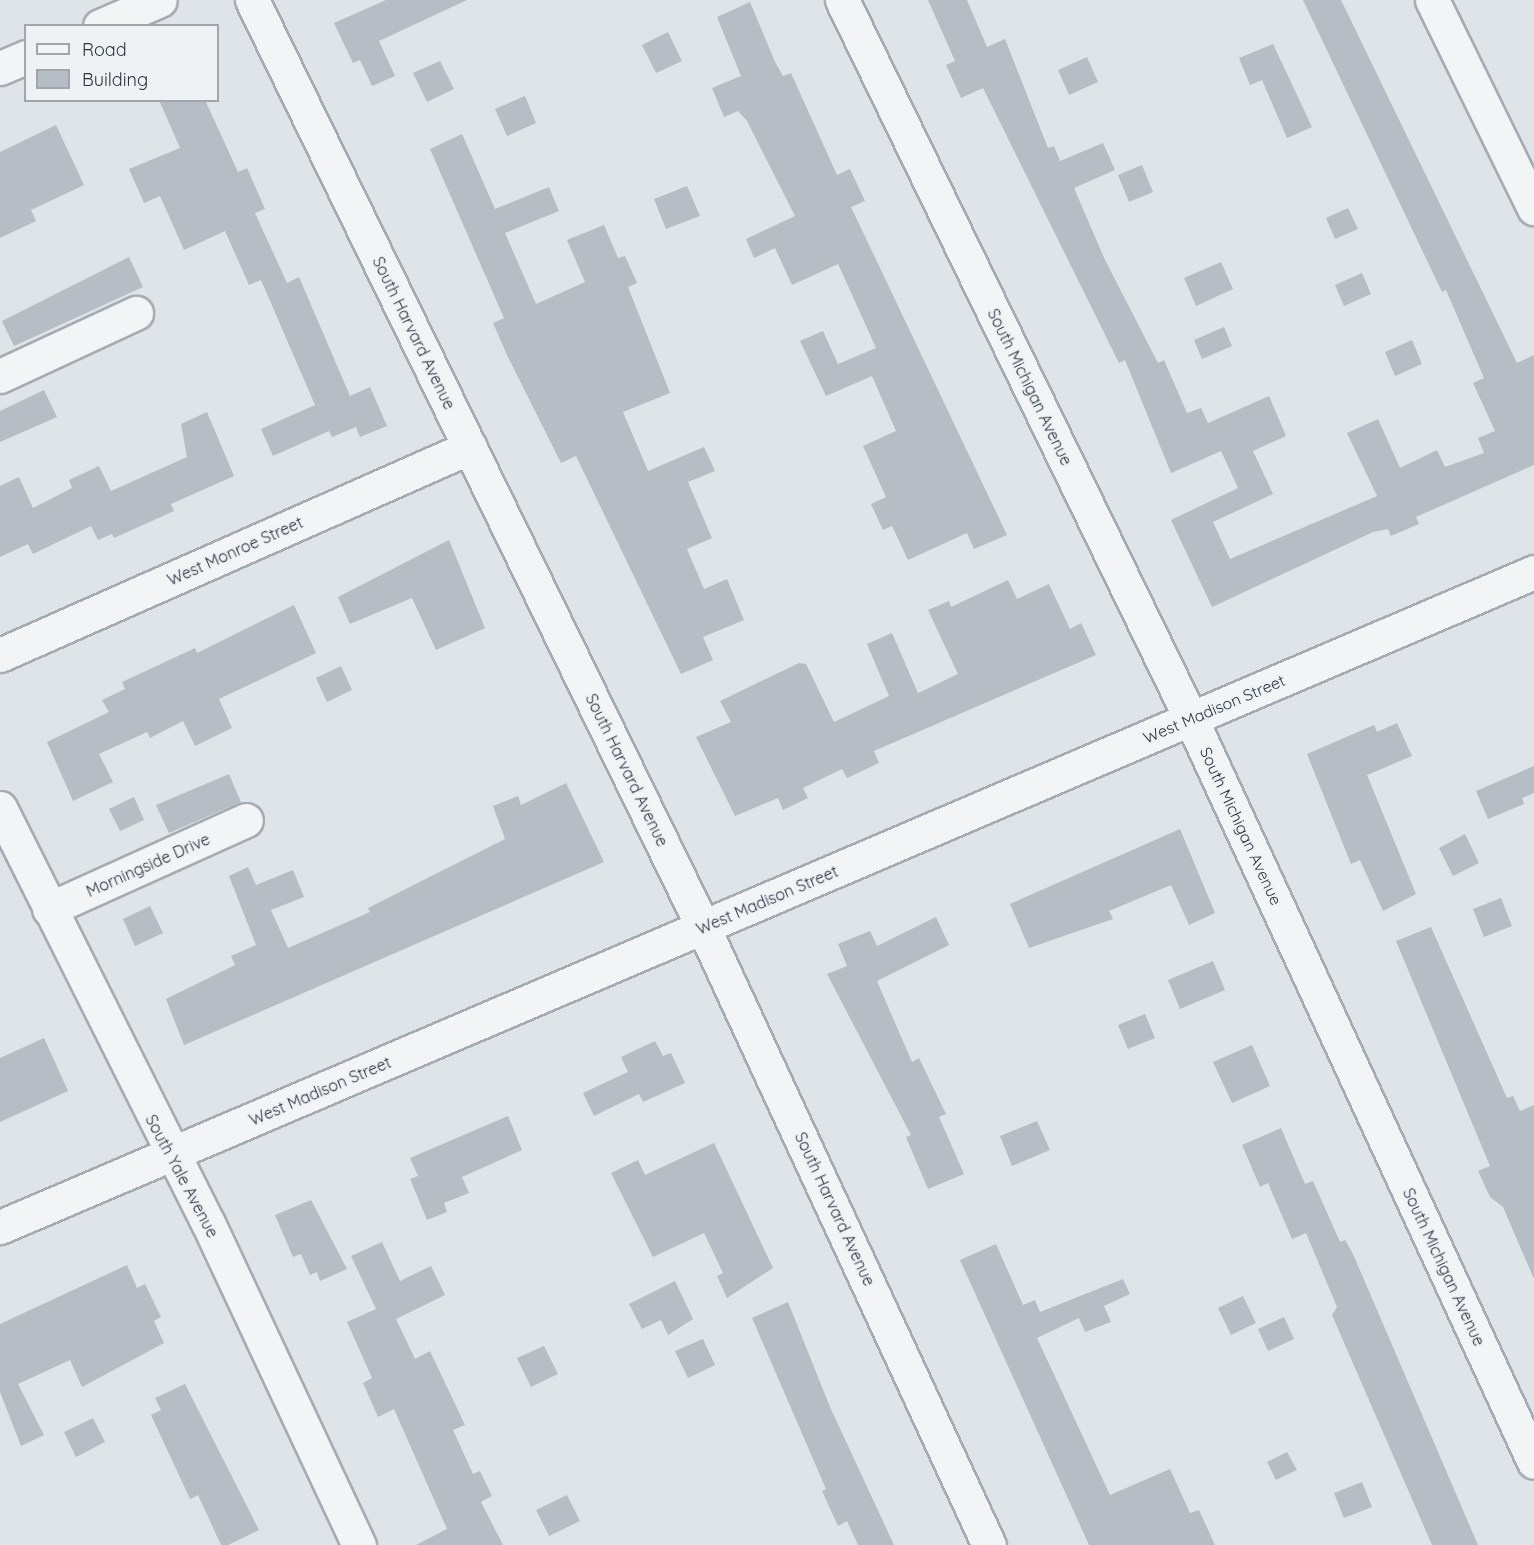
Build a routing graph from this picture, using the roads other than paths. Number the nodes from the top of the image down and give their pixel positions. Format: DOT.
graph roads {
  1 [pos="160,0"];
  2 [pos="252,0"];
  3 [pos="842,0"];
  4 [pos="1432,0"];
  5 [pos="105,24"];
  6 [pos="24,58"];
  7 [pos="0,68"];
  8 [pos="1534,208"];
  9 [pos="136,313"];
  10 [pos="0,376"];
  11 [pos="470,447"];
  12 [pos="1534,572"];
  13 [pos="0,655"];
  14 [pos="1191,719"];
  15 [pos="0,808"];
  16 [pos="246,820"];
  17 [pos="49,909"];
  18 [pos="703,927"];
  19 [pos="171,1154"];
  20 [pos="0,1227"];
  21 [pos="1534,1462"];
  22 [pos="359,1545"];
  23 [pos="989,1545"];
  1 -- 5 [label="street"];
  2 -- 11 [label="street, South Harvard Avenue"];
  3 -- 14 [label="street, South Michigan Avenue"];
  4 -- 8 [label="street"];
  6 -- 7 [label="street"];
  9 -- 10 [label="street"];
  11 -- 13 [label="street, West Monroe Street"];
  11 -- 18 [label="street, South Harvard Avenue"];
  12 -- 14 [label="street, West Madison Street"];
  14 -- 18 [label="street, West Madison Street"];
  14 -- 21 [label="street, South Michigan Avenue"];
  15 -- 17 [label="street, South Yale Avenue"];
  16 -- 17 [label="street, Morningside Drive"];
  17 -- 19 [label="street, South Yale Avenue"];
  18 -- 19 [label="street, West Madison Street"];
  18 -- 23 [label="street, South Harvard Avenue"];
  19 -- 20 [label="street, West Madison Street"];
  19 -- 22 [label="street, South Yale Avenue"];
}
